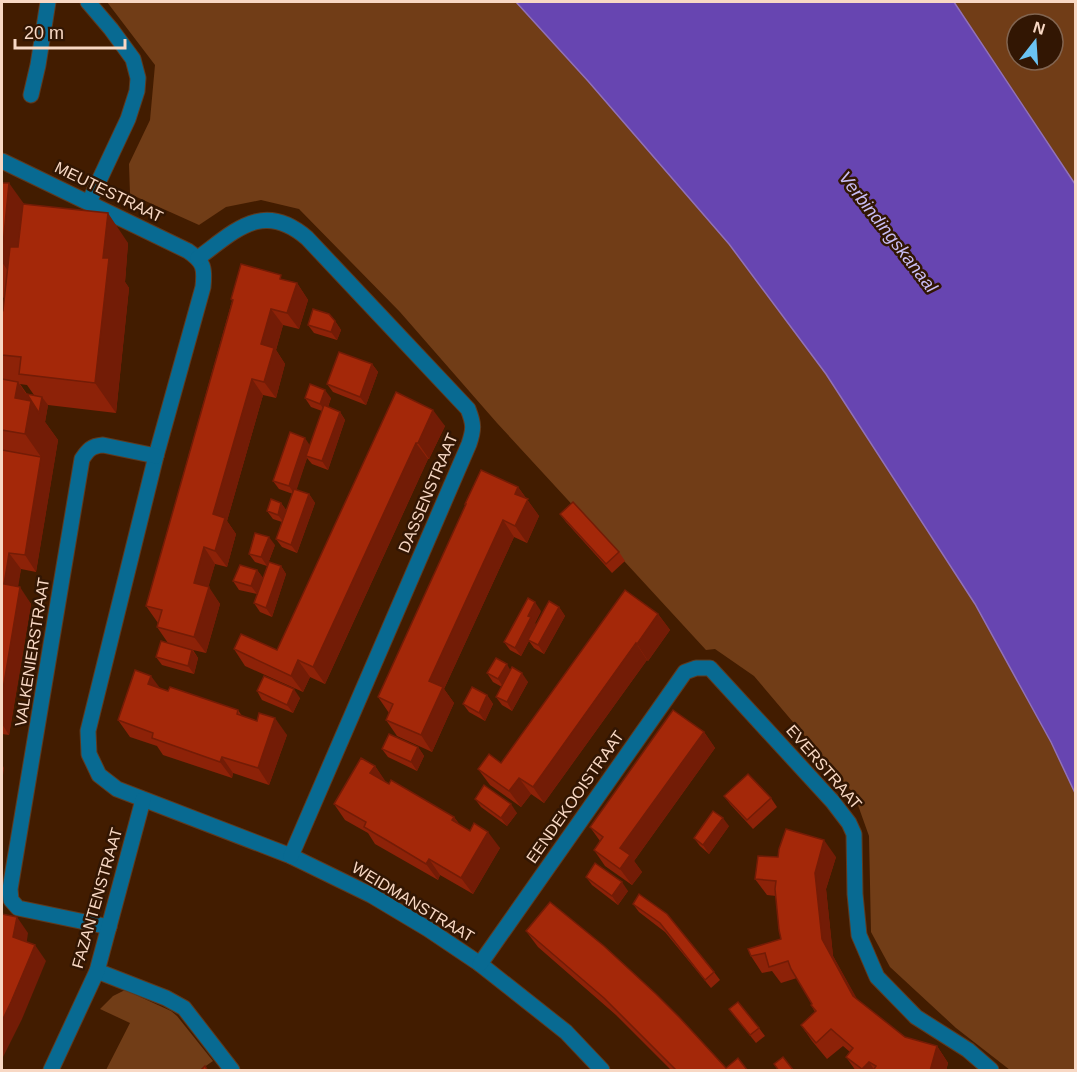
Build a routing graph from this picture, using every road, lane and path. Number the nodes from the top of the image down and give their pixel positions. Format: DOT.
graph roads {
  1 [pos="48,2"];
  2 [pos="88,2"];
  3 [pos="31,95"];
  4 [pos="2,161"];
  5 [pos="88,202"];
  6 [pos="198,258"];
  7 [pos="156,456"];
  8 [pos="710,668"];
  9 [pos="143,800"];
  10 [pos="291,856"];
  11 [pos="109,927"];
  12 [pos="480,964"];
  13 [pos="97,971"];
  14 [pos="51,1071"];
  15 [pos="232,1071"];
  16 [pos="602,1071"];
  17 [pos="991,1071"];
  1 -- 3 [label="street"];
  2 -- 5 [label="street"];
  4 -- 5 [label="street, MEUTESTRAAT"];
  5 -- 6 [label="street, MEUTESTRAAT"];
  6 -- 7 [label="street"];
  6 -- 10 [label="street, DASSENSTRAAT"];
  7 -- 9 [label="street"];
  7 -- 11 [label="street, VALKENIERSTRAAT"];
  8 -- 12 [label="street, EENDEKOOISTRAAT"];
  8 -- 17 [label="street, EVERSTRAAT"];
  9 -- 10 [label="street, WEIDMANSTRAAT"];
  9 -- 11 [label="street, FAZANTENSTRAAT"];
  10 -- 12 [label="street, WEIDMANSTRAAT"];
  11 -- 13 [label="street, FAZANTENSTRAAT"];
  12 -- 16 [label="street, WEIDMANSTRAAT"];
  13 -- 14 [label="street, FAZANTENSTRAAT"];
  13 -- 15 [label="street"];
}
